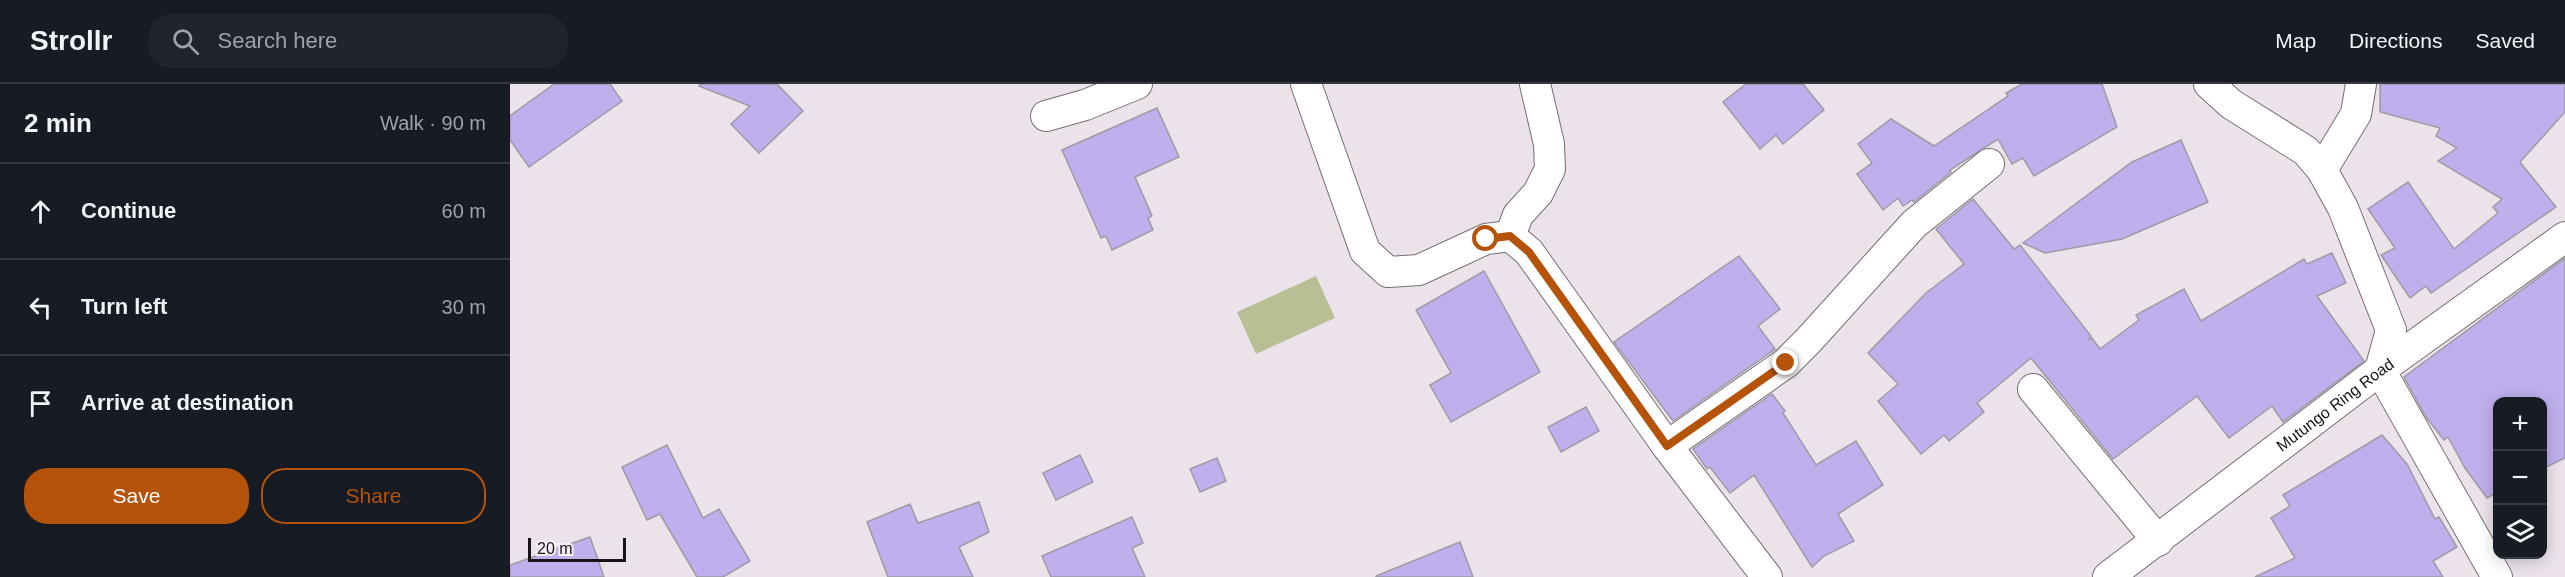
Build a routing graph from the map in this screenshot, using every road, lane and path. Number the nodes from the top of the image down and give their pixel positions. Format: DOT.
graph roads {
  1 [pos="1137,84"];
  2 [pos="1306,84"];
  3 [pos="1535,84"];
  4 [pos="2210,84"];
  5 [pos="2361,84"];
  6 [pos="1046,116"];
  7 [pos="1989,164"];
  8 [pos="2322,170"];
  9 [pos="1510,236"];
  10 [pos="2565,237"];
  11 [pos="2380,370"];
  12 [pos="2033,389"];
  13 [pos="1667,446"];
  14 [pos="2158,541"];
  15 [pos="1767,577"];
  16 [pos="2108,577"];
  17 [pos="2497,577"];
  1 -- 6 [label="street"];
  2 -- 9 [label="street"];
  3 -- 9 [label="street"];
  4 -- 8 [label="street"];
  5 -- 8 [label="street"];
  7 -- 13 [label="street"];
  8 -- 11 [label="street"];
  9 -- 13 [label="street"];
  10 -- 11 [label="street, Mutungo Ring Road"];
  11 -- 14 [label="street, Mutungo Ring Road"];
  11 -- 17 [label="street"];
  12 -- 14 [label="street"];
  13 -- 15 [label="street"];
  14 -- 16 [label="street, Mutungo Ring Road"];
}
